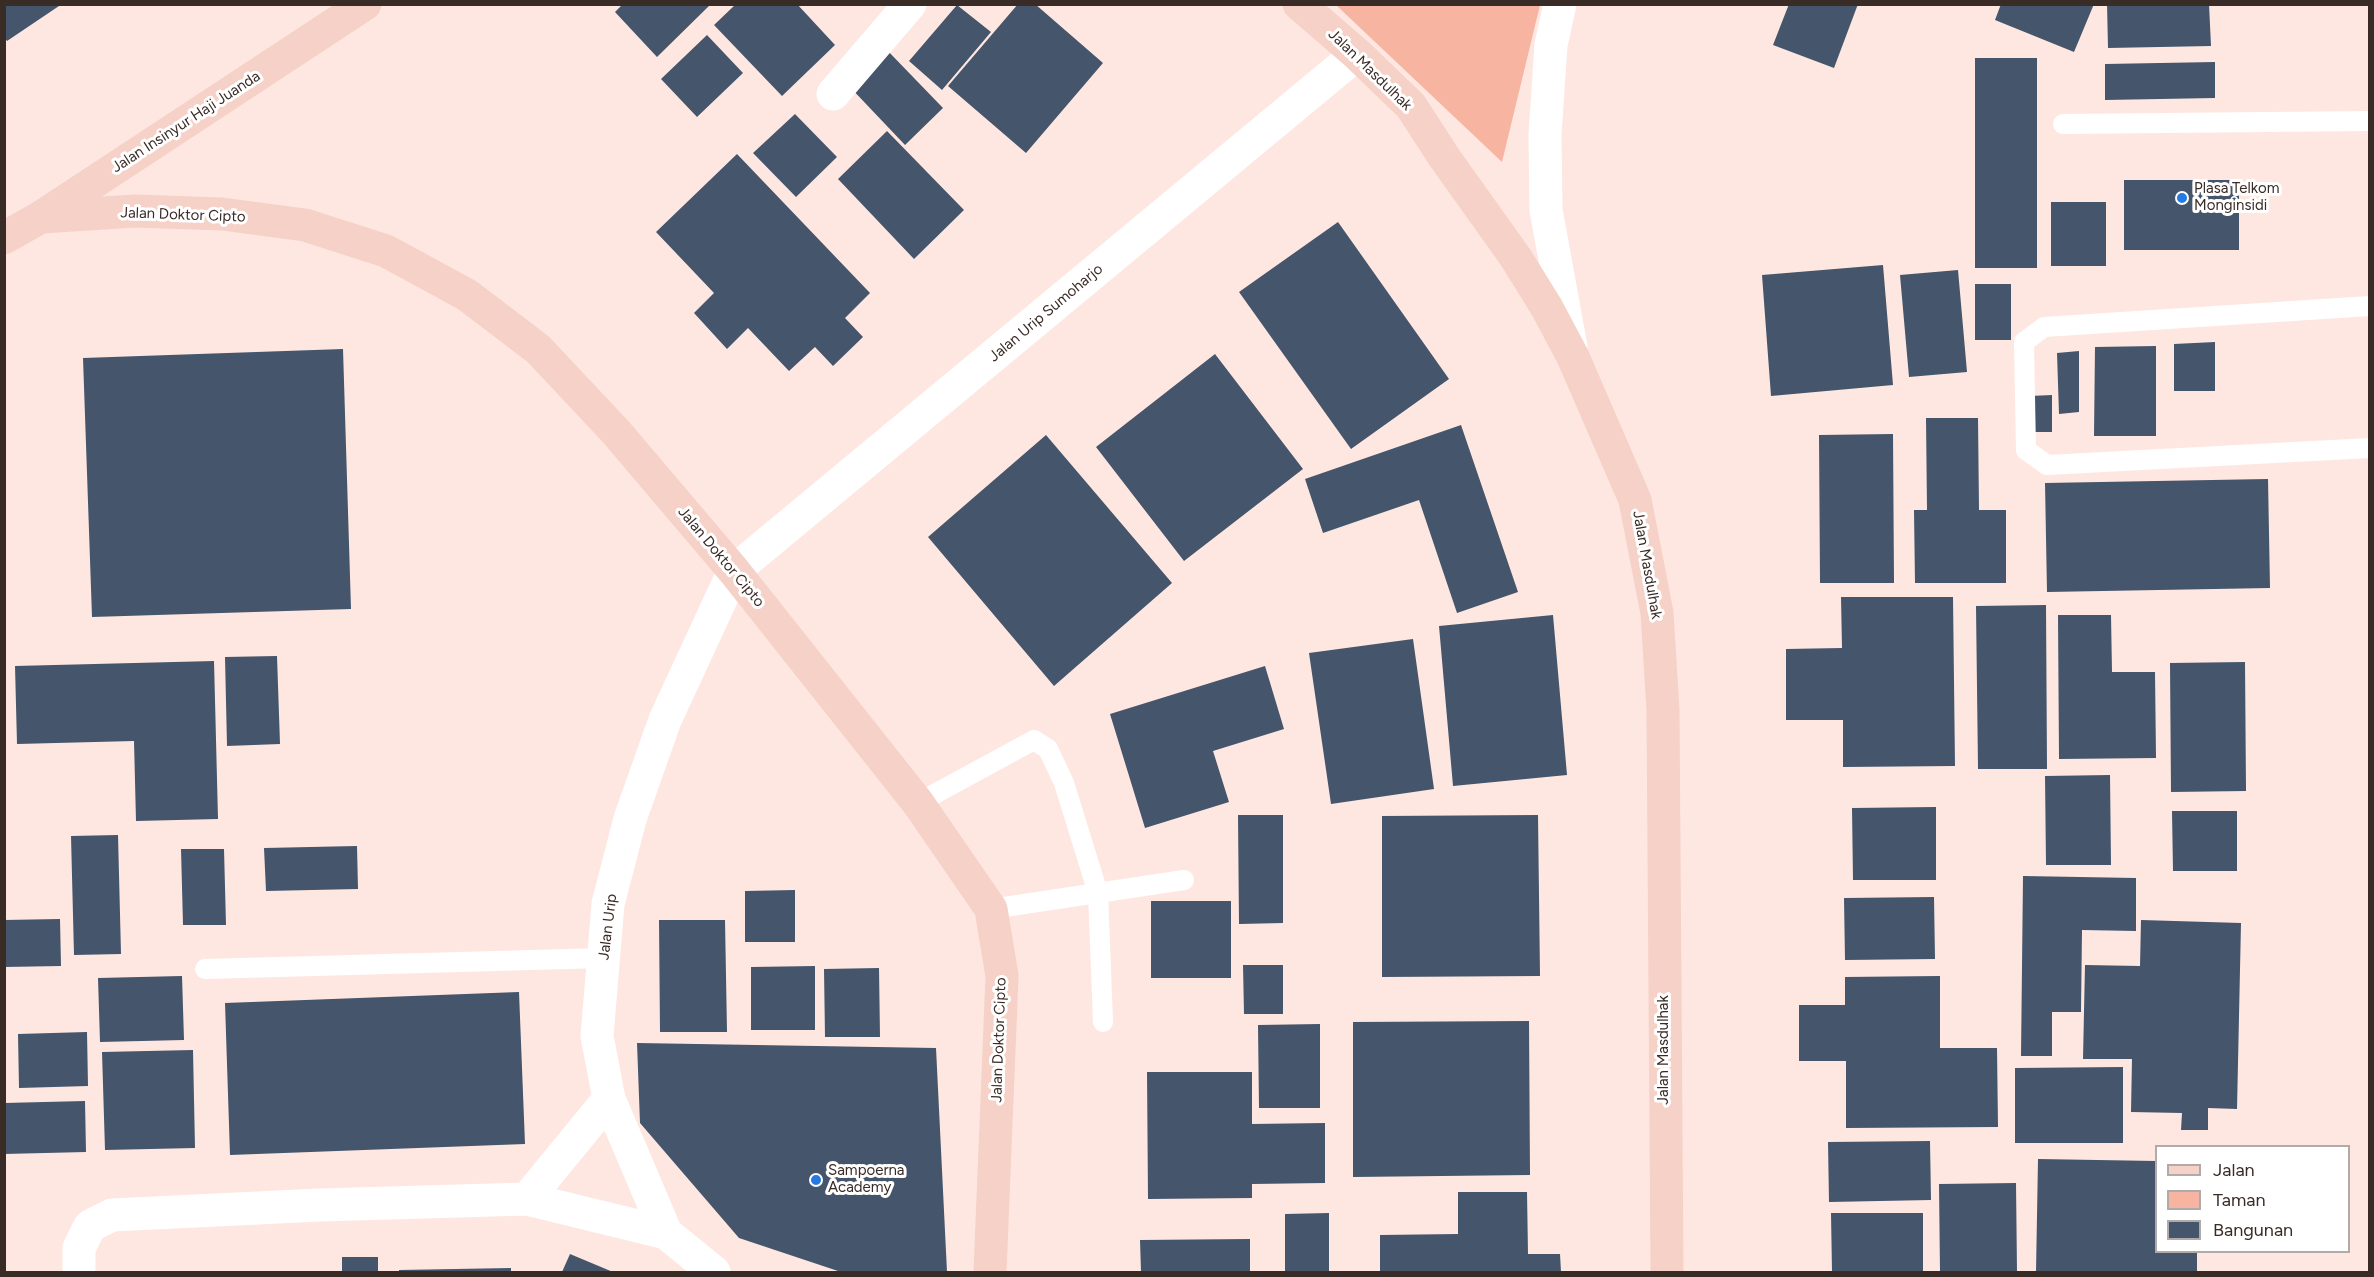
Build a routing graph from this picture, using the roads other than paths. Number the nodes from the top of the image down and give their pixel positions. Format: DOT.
graph roads {
  1 [pos="365,4"];
  2 [pos="910,4"];
  3 [pos="1299,4"];
  4 [pos="1560,4"];
  5 [pos="1357,54"];
  6 [pos="832,94"];
  7 [pos="2370,121"];
  8 [pos="2063,124"];
  9 [pos="41,217"];
  10 [pos="4,238"];
  11 [pos="2370,306"];
  12 [pos="1573,357"];
  13 [pos="2370,448"];
  14 [pos="734,571"];
  15 [pos="918,803"];
  16 [pos="1184,880"];
  17 [pos="1098,893"];
  18 [pos="991,909"];
  19 [pos="604,958"];
  20 [pos="205,969"];
  21 [pos="1103,1022"];
  22 [pos="609,1099"];
  23 [pos="527,1199"];
  24 [pos="666,1233"];
  25 [pos="79,1272"];
  26 [pos="714,1272"];
  27 [pos="990,1272"];
  28 [pos="1667,1272"];
  1 -- 9 [label="street, Jalan Insinyur Haji Juanda"];
  2 -- 6 [label="street"];
  3 -- 5 [label="street, Jalan Masdulhak"];
  4 -- 12 [label="street"];
  5 -- 12 [label="street, Jalan Masdulhak"];
  5 -- 14 [label="street, Jalan Urip Sumoharjo"];
  7 -- 8 [label="lane"];
  9 -- 10 [label="street, Jalan Insinyur Haji Juanda"];
  9 -- 14 [label="street, Jalan Doktor Cipto"];
  11 -- 13 [label="lane"];
  12 -- 28 [label="street, Jalan Masdulhak"];
  14 -- 15 [label="street, Jalan Doktor Cipto"];
  14 -- 19 [label="street, Jalan Urip"];
  15 -- 17 [label="lane"];
  15 -- 18 [label="street, Jalan Doktor Cipto"];
  16 -- 17 [label="lane"];
  17 -- 18 [label="lane"];
  17 -- 21 [label="lane"];
  18 -- 27 [label="street, Jalan Doktor Cipto"];
  19 -- 20 [label="lane"];
  19 -- 22 [label="street, Jalan Urip"];
  22 -- 23 [label="street"];
  22 -- 24 [label="street, Jalan Urip"];
  23 -- 24 [label="street"];
  23 -- 25 [label="street"];
  24 -- 26 [label="street, Jalan Urip"];
}
